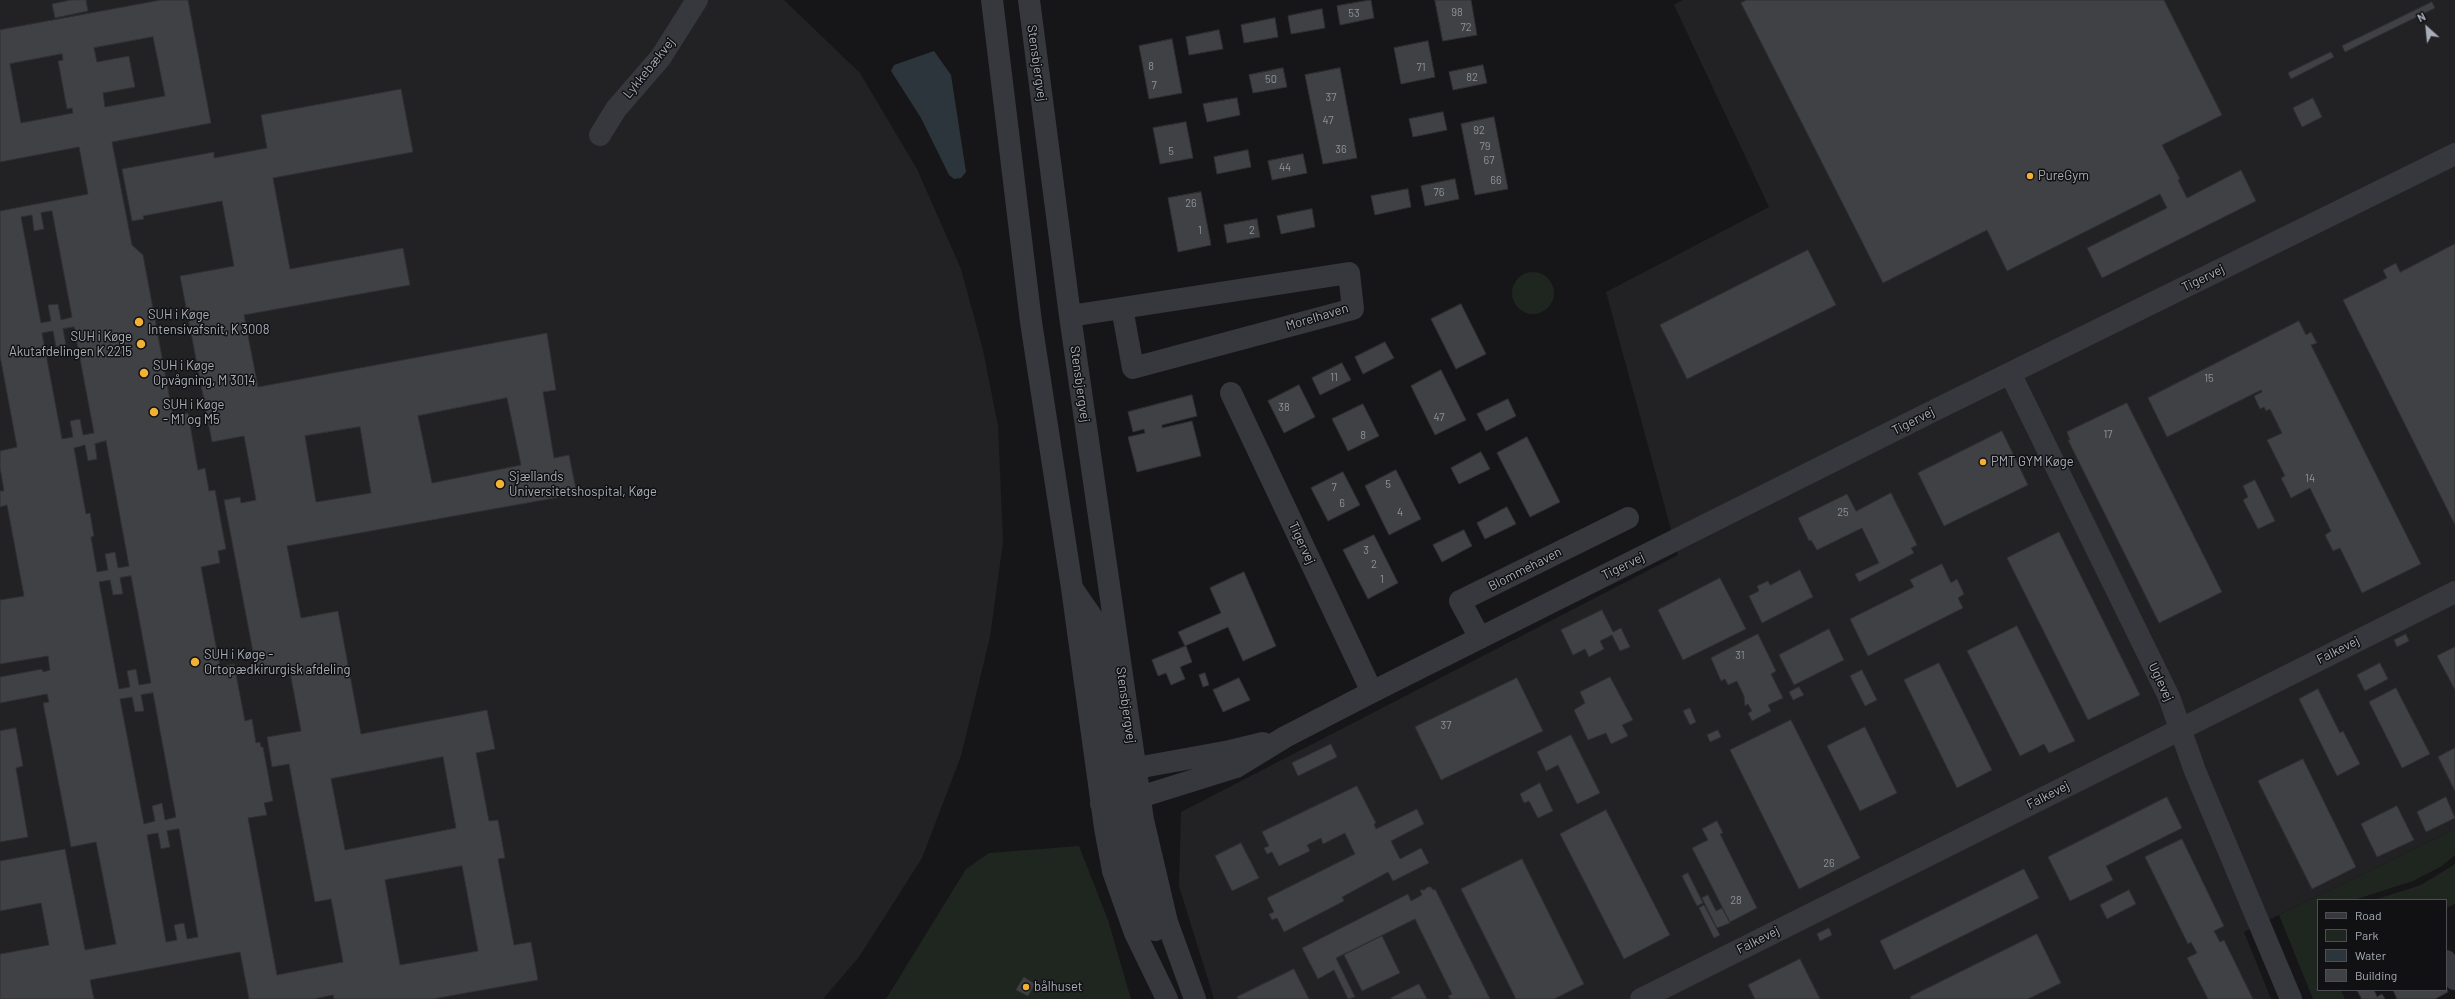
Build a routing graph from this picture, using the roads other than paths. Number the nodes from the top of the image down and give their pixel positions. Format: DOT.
graph roads {
  1 [pos="697,0"];
  2 [pos="992,0"];
  3 [pos="1029,0"];
  4 [pos="600,135"];
  5 [pos="2455,154"];
  6 [pos="1122,308"];
  7 [pos="1070,316"];
  8 [pos="2010,373"];
  9 [pos="1231,393"];
  10 [pos="1628,518"];
  11 [pos="2455,592"];
  12 [pos="1480,638"];
  13 [pos="1372,692"];
  14 [pos="2180,728"];
  15 [pos="1285,737"];
  16 [pos="1116,772"];
  17 [pos="1121,801"];
  18 [pos="2447,963"];
  19 [pos="2455,979"];
  20 [pos="1193,994"];
  21 [pos="1167,999"];
  22 [pos="1641,999"];
  23 [pos="2291,999"];
  1 -- 4 [label="street, Lykkebækvej"];
  2 -- 16 [label="street, Stensbjergvej"];
  3 -- 7 [label="street, Stensbjergvej"];
  5 -- 8 [label="street, Tigervej"];
  6 -- 6 [label="street, Morelhaven"];
  6 -- 7 [label="street, Morelhaven"];
  7 -- 16 [label="street, Stensbjergvej"];
  8 -- 12 [label="street, Tigervej"];
  8 -- 14 [label="street, Uglevej"];
  9 -- 13 [label="street, Tigervej"];
  10 -- 12 [label="street, Blommehaven"];
  11 -- 14 [label="street, Falkevej"];
  12 -- 13 [label="street, Tigervej"];
  13 -- 15 [label="street, Tigervej"];
  14 -- 22 [label="street, Falkevej"];
  14 -- 23 [label="street, Uglevej"];
  15 -- 16 [label="street, Tigervej"];
  15 -- 17 [label="street, Tigervej"];
  16 -- 17 [label="street, Stensbjergvej"];
  16 -- 17 [label="street, Stensbjergvej"];
  17 -- 20 [label="street, Stensbjergvej"];
  17 -- 21 [label="street, Stensbjergvej"];
  18 -- 19 [label="street"];
}
